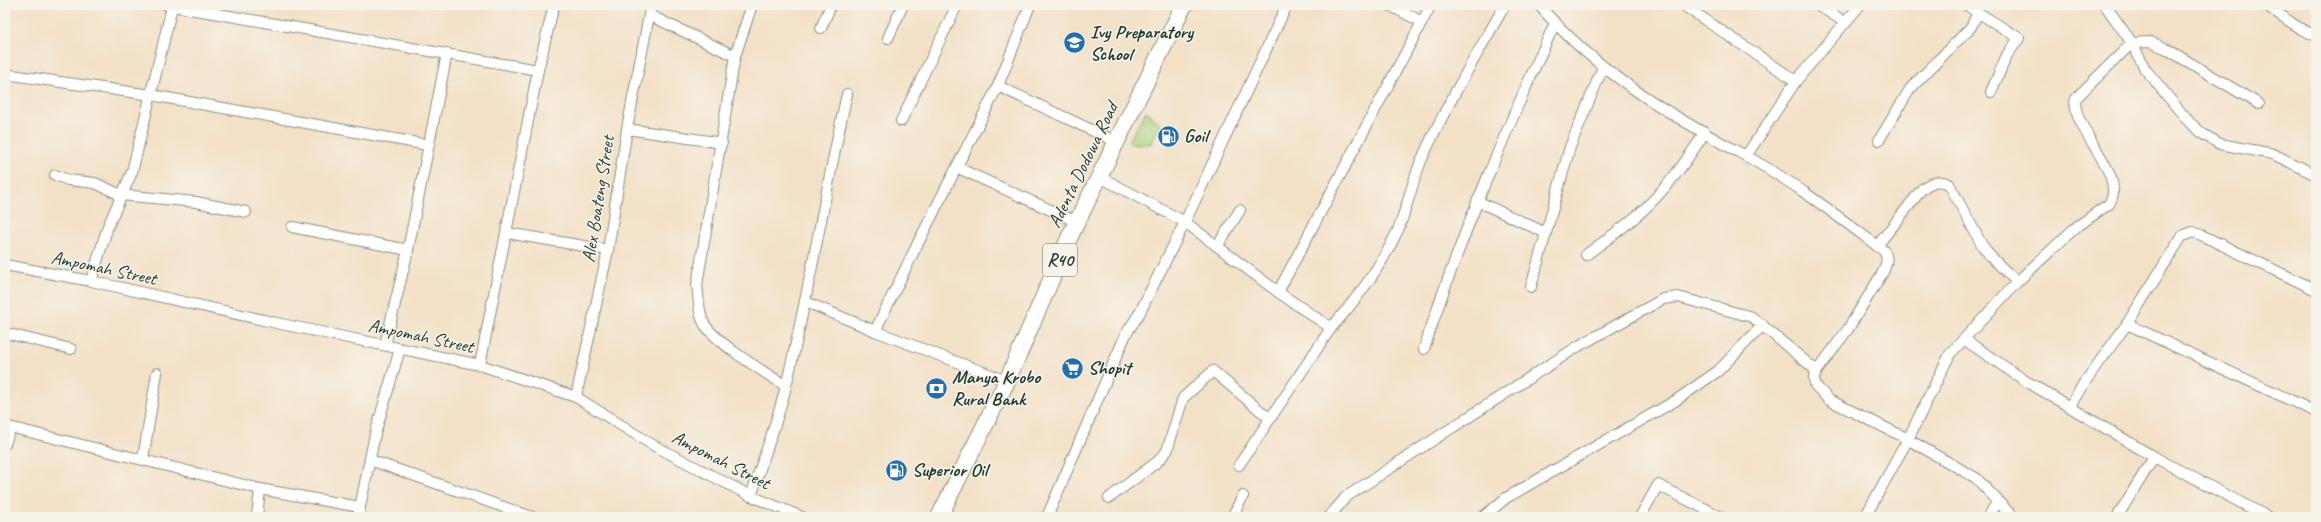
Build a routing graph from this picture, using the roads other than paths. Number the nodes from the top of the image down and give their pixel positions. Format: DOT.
graph roads {
  1 [pos="554,5"];
  2 [pos="752,5"];
  3 [pos="831,5"];
  4 [pos="903,5"];
  5 [pos="957,5"];
  6 [pos="1030,5"];
  7 [pos="1184,5"];
  8 [pos="1287,5"];
  9 [pos="1389,5"];
  10 [pos="1431,5"];
  11 [pos="1505,5"];
  12 [pos="1539,5"];
  13 [pos="1683,5"];
  14 [pos="1818,5"];
  15 [pos="1860,5"];
  16 [pos="1966,5"];
  17 [pos="2105,5"];
  18 [pos="2266,5"];
  19 [pos="170,6"];
  20 [pos="650,10"];
  21 [pos="1977,14"];
  22 [pos="1422,22"];
  23 [pos="1555,23"];
  24 [pos="1846,23"];
  25 [pos="821,28"];
  26 [pos="2316,36"];
  27 [pos="888,38"];
  28 [pos="2132,43"];
  29 [pos="447,53"];
  30 [pos="736,56"];
  31 [pos="1603,67"];
  32 [pos="538,70"];
  33 [pos="5,74"];
  34 [pos="1796,81"];
  35 [pos="998,86"];
  36 [pos="1991,92"];
  37 [pos="847,94"];
  38 [pos="151,95"];
  39 [pos="2259,104"];
  40 [pos="901,121"];
  41 [pos="627,129"];
  42 [pos="1705,132"];
  43 [pos="1879,140"];
  44 [pos="1117,142"];
  45 [pos="722,143"];
  46 [pos="428,145"];
  47 [pos="1746,156"];
  48 [pos="958,168"];
  49 [pos="2316,174"];
  50 [pos="55,175"];
  51 [pos="1100,177"];
  52 [pos="121,195"];
  53 [pos="1477,201"];
  54 [pos="1240,210"];
  55 [pos="246,212"];
  56 [pos="1077,222"];
  57 [pos="1185,222"];
  58 [pos="292,227"];
  59 [pos="507,233"];
  60 [pos="1546,233"];
  61 [pos="1218,245"];
  62 [pos="1877,246"];
  63 [pos="408,250"];
  64 [pos="608,250"];
  65 [pos="1586,255"];
  66 [pos="5,265"];
  67 [pos="91,281"];
  68 [pos="2017,282"];
  69 [pos="1531,287"];
  70 [pos="2316,290"];
  71 [pos="1278,292"];
  72 [pos="806,302"];
  73 [pos="2127,324"];
  74 [pos="1763,325"];
  75 [pos="1331,328"];
  76 [pos="876,331"];
  77 [pos="5,333"];
  78 [pos="1965,340"];
  79 [pos="385,345"];
  80 [pos="400,348"];
  81 [pos="1424,348"];
  82 [pos="71,349"];
  83 [pos="480,365"];
  84 [pos="1816,370"];
  85 [pos="157,373"];
  86 [pos="1007,381"];
  87 [pos="786,386"];
  88 [pos="576,397"];
  89 [pos="2070,406"];
  90 [pos="2316,412"];
  91 [pos="1269,418"];
  92 [pos="8,427"];
  93 [pos="1908,439"];
  94 [pos="5,444"];
  95 [pos="2154,457"];
  96 [pos="143,459"];
  97 [pos="370,460"];
  98 [pos="1239,465"];
  99 [pos="260,489"];
  100 [pos="751,496"];
  101 [pos="1243,496"];
  102 [pos="1109,498"];
  103 [pos="1998,501"];
  104 [pos="359,512"];
  105 [pos="257,517"];
  106 [pos="532,517"];
  107 [pos="802,517"];
  108 [pos="939,517"];
  109 [pos="1047,517"];
  110 [pos="1232,517"];
  111 [pos="1329,517"];
  112 [pos="1483,517"];
  113 [pos="1640,517"];
  114 [pos="1721,517"];
  115 [pos="1865,517"];
  116 [pos="1988,517"];
  117 [pos="2013,517"];
  118 [pos="2117,517"];
  119 [pos="2268,517"];
  1 -- 32 [label="street"];
  2 -- 30 [label="street"];
  3 -- 25 [label="street"];
  4 -- 27 [label="street"];
  5 -- 40 [label="street"];
  6 -- 35 [label="street"];
  7 -- 44 [label="main road, Adenta Dodowa Road / R40"];
  8 -- 57 [label="street"];
  9 -- 22 [label="street"];
  10 -- 22 [label="street"];
  11 -- 75 [label="street"];
  12 -- 23 [label="street"];
  13 -- 34 [label="street"];
  14 -- 24 [label="street"];
  15 -- 24 [label="street"];
  16 -- 21 [label="street"];
  17 -- 28 [label="street"];
  18 -- 26 [label="street"];
  19 -- 29 [label="street"];
  19 -- 38 [label="street"];
  20 -- 30 [label="street"];
  20 -- 41 [label="street, Alex Boateng Street"];
  21 -- 36 [label="street"];
  21 -- 43 [label="street"];
  22 -- 71 [label="street"];
  23 -- 31 [label="street"];
  23 -- 53 [label="street"];
  24 -- 34 [label="street"];
  28 -- 39 [label="street"];
  28 -- 49 [label="street"];
  28 -- 68 [label="street"];
  29 -- 32 [label="street"];
  29 -- 46 [label="street"];
  30 -- 45 [label="street"];
  31 -- 42 [label="street"];
  31 -- 60 [label="street"];
  32 -- 59 [label="street"];
  33 -- 38 [label="street"];
  34 -- 47 [label="street"];
  35 -- 44 [label="street"];
  35 -- 48 [label="street"];
  37 -- 72 [label="street"];
  38 -- 46 [label="street"];
  38 -- 52 [label="street"];
  41 -- 45 [label="street"];
  41 -- 64 [label="street, Alex Boateng Street"];
  42 -- 47 [label="street"];
  42 -- 65 [label="street"];
  44 -- 51 [label="main road, Adenta Dodowa Road / R40"];
  45 -- 87 [label="street"];
  46 -- 63 [label="street"];
  47 -- 62 [label="street"];
  48 -- 56 [label="street"];
  48 -- 76 [label="street"];
  50 -- 52 [label="street"];
  51 -- 56 [label="main road, Adenta Dodowa Road / R40"];
  51 -- 57 [label="street"];
  52 -- 55 [label="street"];
  52 -- 67 [label="street"];
  53 -- 60 [label="street"];
  53 -- 81 [label="street"];
  54 -- 61 [label="street"];
  56 -- 86 [label="main road, Adenta Dodowa Road / R40"];
  57 -- 61 [label="street"];
  57 -- 109 [label="street"];
  58 -- 63 [label="street"];
  59 -- 64 [label="street"];
  59 -- 83 [label="street"];
  60 -- 69 [label="street"];
  61 -- 71 [label="street"];
  62 -- 68 [label="street"];
  62 -- 84 [label="street"];
  63 -- 79 [label="street"];
  64 -- 88 [label="street, Alex Boateng Street"];
  66 -- 67 [label="street, Ampomah Street"];
  67 -- 79 [label="street, Ampomah Street"];
  68 -- 78 [label="street"];
  70 -- 73 [label="street"];
  71 -- 75 [label="street"];
  72 -- 76 [label="street"];
  72 -- 87 [label="street"];
  73 -- 89 [label="street"];
  73 -- 90 [label="street"];
  74 -- 84 [label="street"];
  74 -- 111 [label="street"];
  74 -- 112 [label="street"];
  75 -- 91 [label="street"];
  76 -- 86 [label="street"];
  77 -- 82 [label="street"];
  78 -- 89 [label="street"];
  78 -- 93 [label="street"];
  79 -- 80 [label="street, Ampomah Street"];
  80 -- 83 [label="street, Ampomah Street"];
  80 -- 97 [label="street"];
  83 -- 88 [label="street, Ampomah Street"];
  84 -- 93 [label="street"];
  85 -- 96 [label="street"];
  86 -- 108 [label="main road, Adenta Dodowa Road / R40"];
  87 -- 100 [label="street"];
  88 -- 100 [label="street, Ampomah Street"];
  89 -- 95 [label="street"];
  91 -- 98 [label="street"];
  91 -- 102 [label="street"];
  92 -- 94 [label="street"];
  92 -- 96 [label="street"];
  93 -- 103 [label="street"];
  93 -- 115 [label="street"];
  95 -- 118 [label="street"];
  95 -- 119 [label="street"];
  96 -- 99 [label="street"];
  97 -- 104 [label="street"];
  97 -- 106 [label="street"];
  99 -- 104 [label="street"];
  99 -- 105 [label="street"];
  100 -- 107 [label="street, Ampomah Street"];
  101 -- 110 [label="street"];
  103 -- 116 [label="street"];
  103 -- 117 [label="street"];
  113 -- 114 [label="street"];
}
